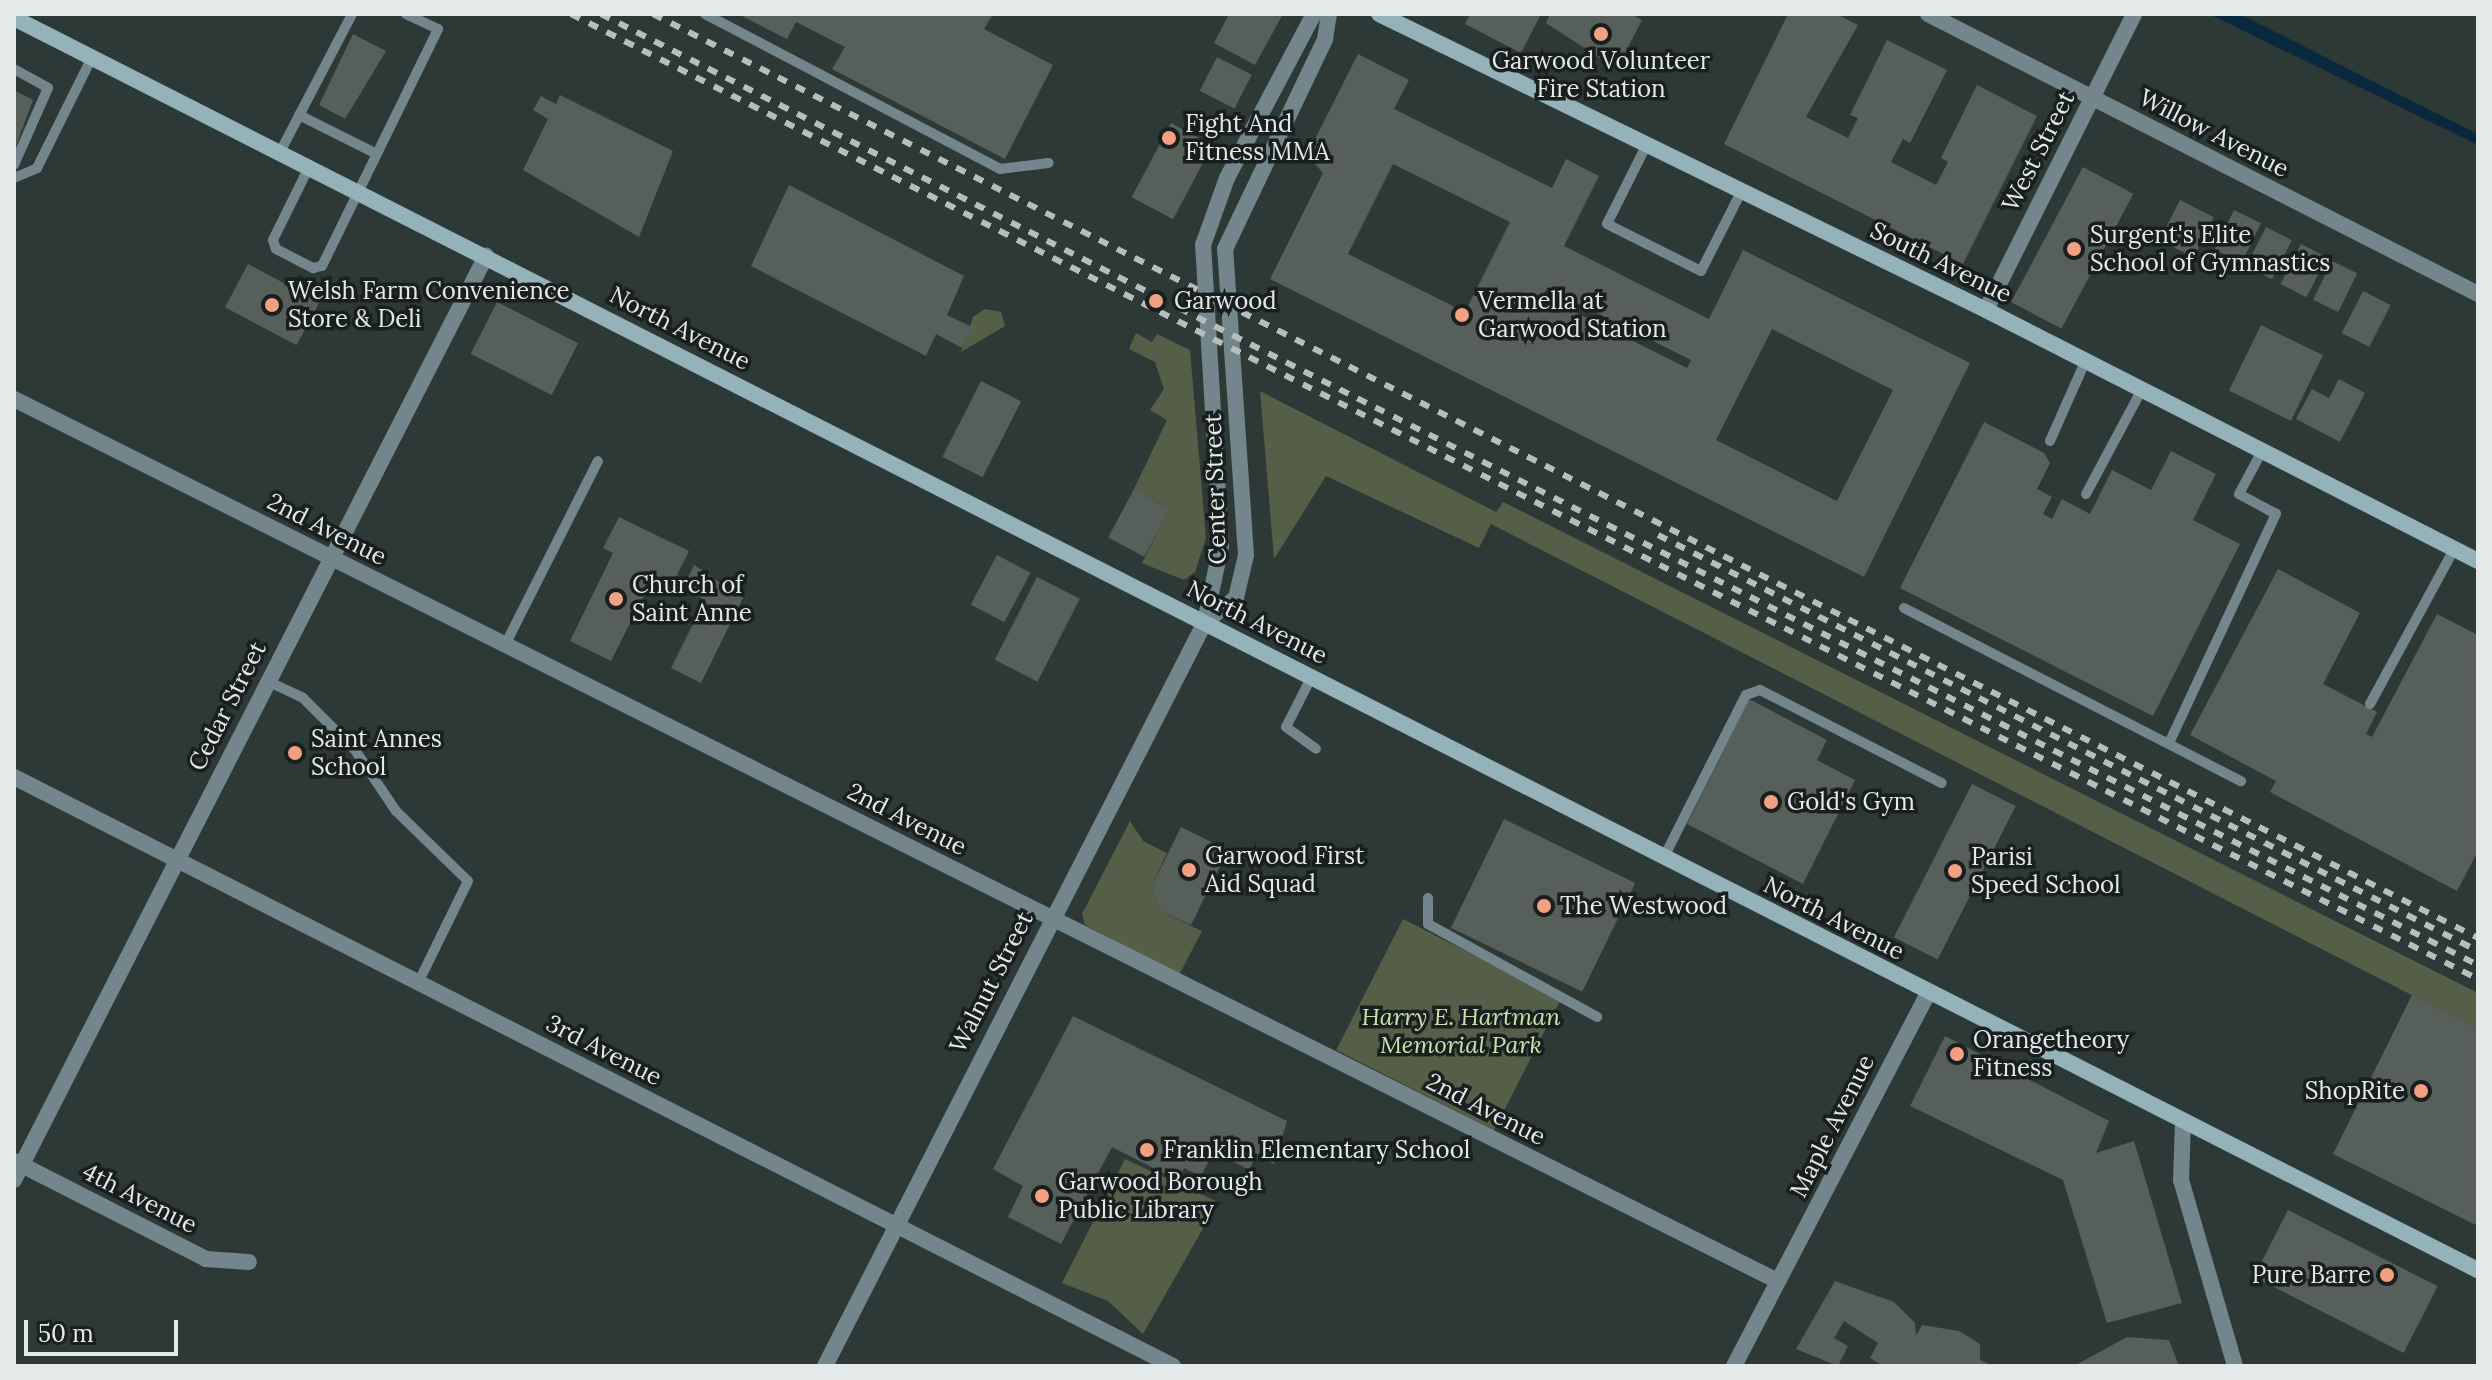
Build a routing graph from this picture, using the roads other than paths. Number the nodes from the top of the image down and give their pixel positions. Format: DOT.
graph roads {
  1 [pos="352,14"];
  2 [pos="406,14"];
  3 [pos="705,14"];
  4 [pos="1314,14"];
  5 [pos="1329,14"];
  6 [pos="1379,14"];
  7 [pos="1928,14"];
  8 [pos="2134,14"];
  9 [pos="14,18"];
  10 [pos="92,57"];
  11 [pos="14,69"];
  12 [pos="2092,98"];
  13 [pos="299,115"];
  14 [pos="1647,144"];
  15 [pos="280,152"];
  16 [pos="377,154"];
  17 [pos="1049,163"];
  18 [pos="14,165"];
  19 [pos="309,167"];
  20 [pos="14,178"];
  21 [pos="358,191"];
  22 [pos="1741,192"];
  23 [pos="486,256"];
  24 [pos="2478,294"];
  25 [pos="1986,310"];
  26 [pos="2085,362"];
  27 [pos="2141,391"];
  28 [pos="14,399"];
  29 [pos="2050,441"];
  30 [pos="2262,451"];
  31 [pos="598,461"];
  32 [pos="2086,494"];
  33 [pos="2454,549"];
  34 [pos="329,557"];
  35 [pos="2478,561"];
  36 [pos="1904,608"];
  37 [pos="1205,622"];
  38 [pos="505,645"];
  39 [pos="1311,678"];
  40 [pos="267,681"];
  41 [pos="2370,704"];
  42 [pos="2170,741"];
  43 [pos="1316,749"];
  44 [pos="14,777"];
  45 [pos="2241,781"];
  46 [pos="1942,783"];
  47 [pos="1663,859"];
  48 [pos="176,860"];
  49 [pos="1428,898"];
  50 [pos="1050,918"];
  51 [pos="418,983"];
  52 [pos="1928,993"];
  53 [pos="1597,1017"];
  54 [pos="2183,1121"];
  55 [pos="16,1169"];
  56 [pos="896,1225"];
  57 [pos="249,1262"];
  58 [pos="2478,1270"];
  59 [pos="1778,1281"];
  60 [pos="825,1366"];
  61 [pos="1173,1366"];
  62 [pos="1734,1366"];
  63 [pos="2235,1366"];
  1 -- 13 [label="lane"];
  2 -- 16 [label="lane"];
  3 -- 17 [label="lane"];
  4 -- 37 [label="street, Center Street"];
  5 -- 37 [label="street, Center Street"];
  6 -- 14 [label="main road, South Avenue"];
  7 -- 12 [label="street, Willow Avenue"];
  8 -- 12 [label="street, West Street"];
  9 -- 10 [label="main road, North Avenue"];
  10 -- 15 [label="main road, North Avenue"];
  10 -- 20 [label="lane"];
  11 -- 18 [label="lane"];
  12 -- 24 [label="street, Willow Avenue"];
  12 -- 25 [label="street, West Street"];
  13 -- 15 [label="lane"];
  13 -- 16 [label="lane"];
  14 -- 22 [label="main road, South Avenue"];
  14 -- 22 [label="lane"];
  15 -- 19 [label="main road, North Avenue"];
  16 -- 21 [label="lane"];
  19 -- 21 [label="main road, North Avenue"];
  19 -- 21 [label="lane"];
  21 -- 23 [label="main road, North Avenue"];
  22 -- 25 [label="main road, South Avenue"];
  23 -- 34 [label="street, Cedar Street"];
  23 -- 37 [label="main road, North Avenue"];
  25 -- 26 [label="main road, South Avenue"];
  26 -- 27 [label="main road, South Avenue"];
  26 -- 29 [label="lane"];
  27 -- 30 [label="main road, South Avenue"];
  27 -- 32 [label="lane"];
  28 -- 34 [label="street, 2nd Avenue"];
  30 -- 33 [label="main road, South Avenue"];
  30 -- 42 [label="lane"];
  31 -- 38 [label="lane"];
  33 -- 35 [label="main road, South Avenue"];
  33 -- 41 [label="lane"];
  34 -- 38 [label="street, 2nd Avenue"];
  34 -- 40 [label="street, Cedar Street"];
  36 -- 42 [label="lane"];
  37 -- 39 [label="main road, North Avenue"];
  37 -- 50 [label="street, Walnut Street"];
  38 -- 50 [label="street, 2nd Avenue"];
  39 -- 43 [label="lane"];
  39 -- 47 [label="main road, North Avenue"];
  40 -- 48 [label="street, Cedar Street"];
  40 -- 51 [label="lane"];
  42 -- 45 [label="lane"];
  44 -- 48 [label="street, 3rd Avenue"];
  46 -- 47 [label="lane"];
  47 -- 52 [label="main road, North Avenue"];
  48 -- 51 [label="street, 3rd Avenue"];
  48 -- 55 [label="street, Cedar Street"];
  49 -- 53 [label="lane"];
  50 -- 56 [label="street, Walnut Street"];
  50 -- 59 [label="street, 2nd Avenue"];
  51 -- 56 [label="street, 3rd Avenue"];
  52 -- 54 [label="main road, North Avenue"];
  52 -- 59 [label="street, Maple Avenue"];
  54 -- 58 [label="main road, North Avenue"];
  54 -- 63 [label="street"];
  55 -- 57 [label="street, 4th Avenue"];
  56 -- 60 [label="street, Walnut Street"];
  56 -- 61 [label="street, 3rd Avenue"];
  59 -- 62 [label="street, Maple Avenue"];
}
